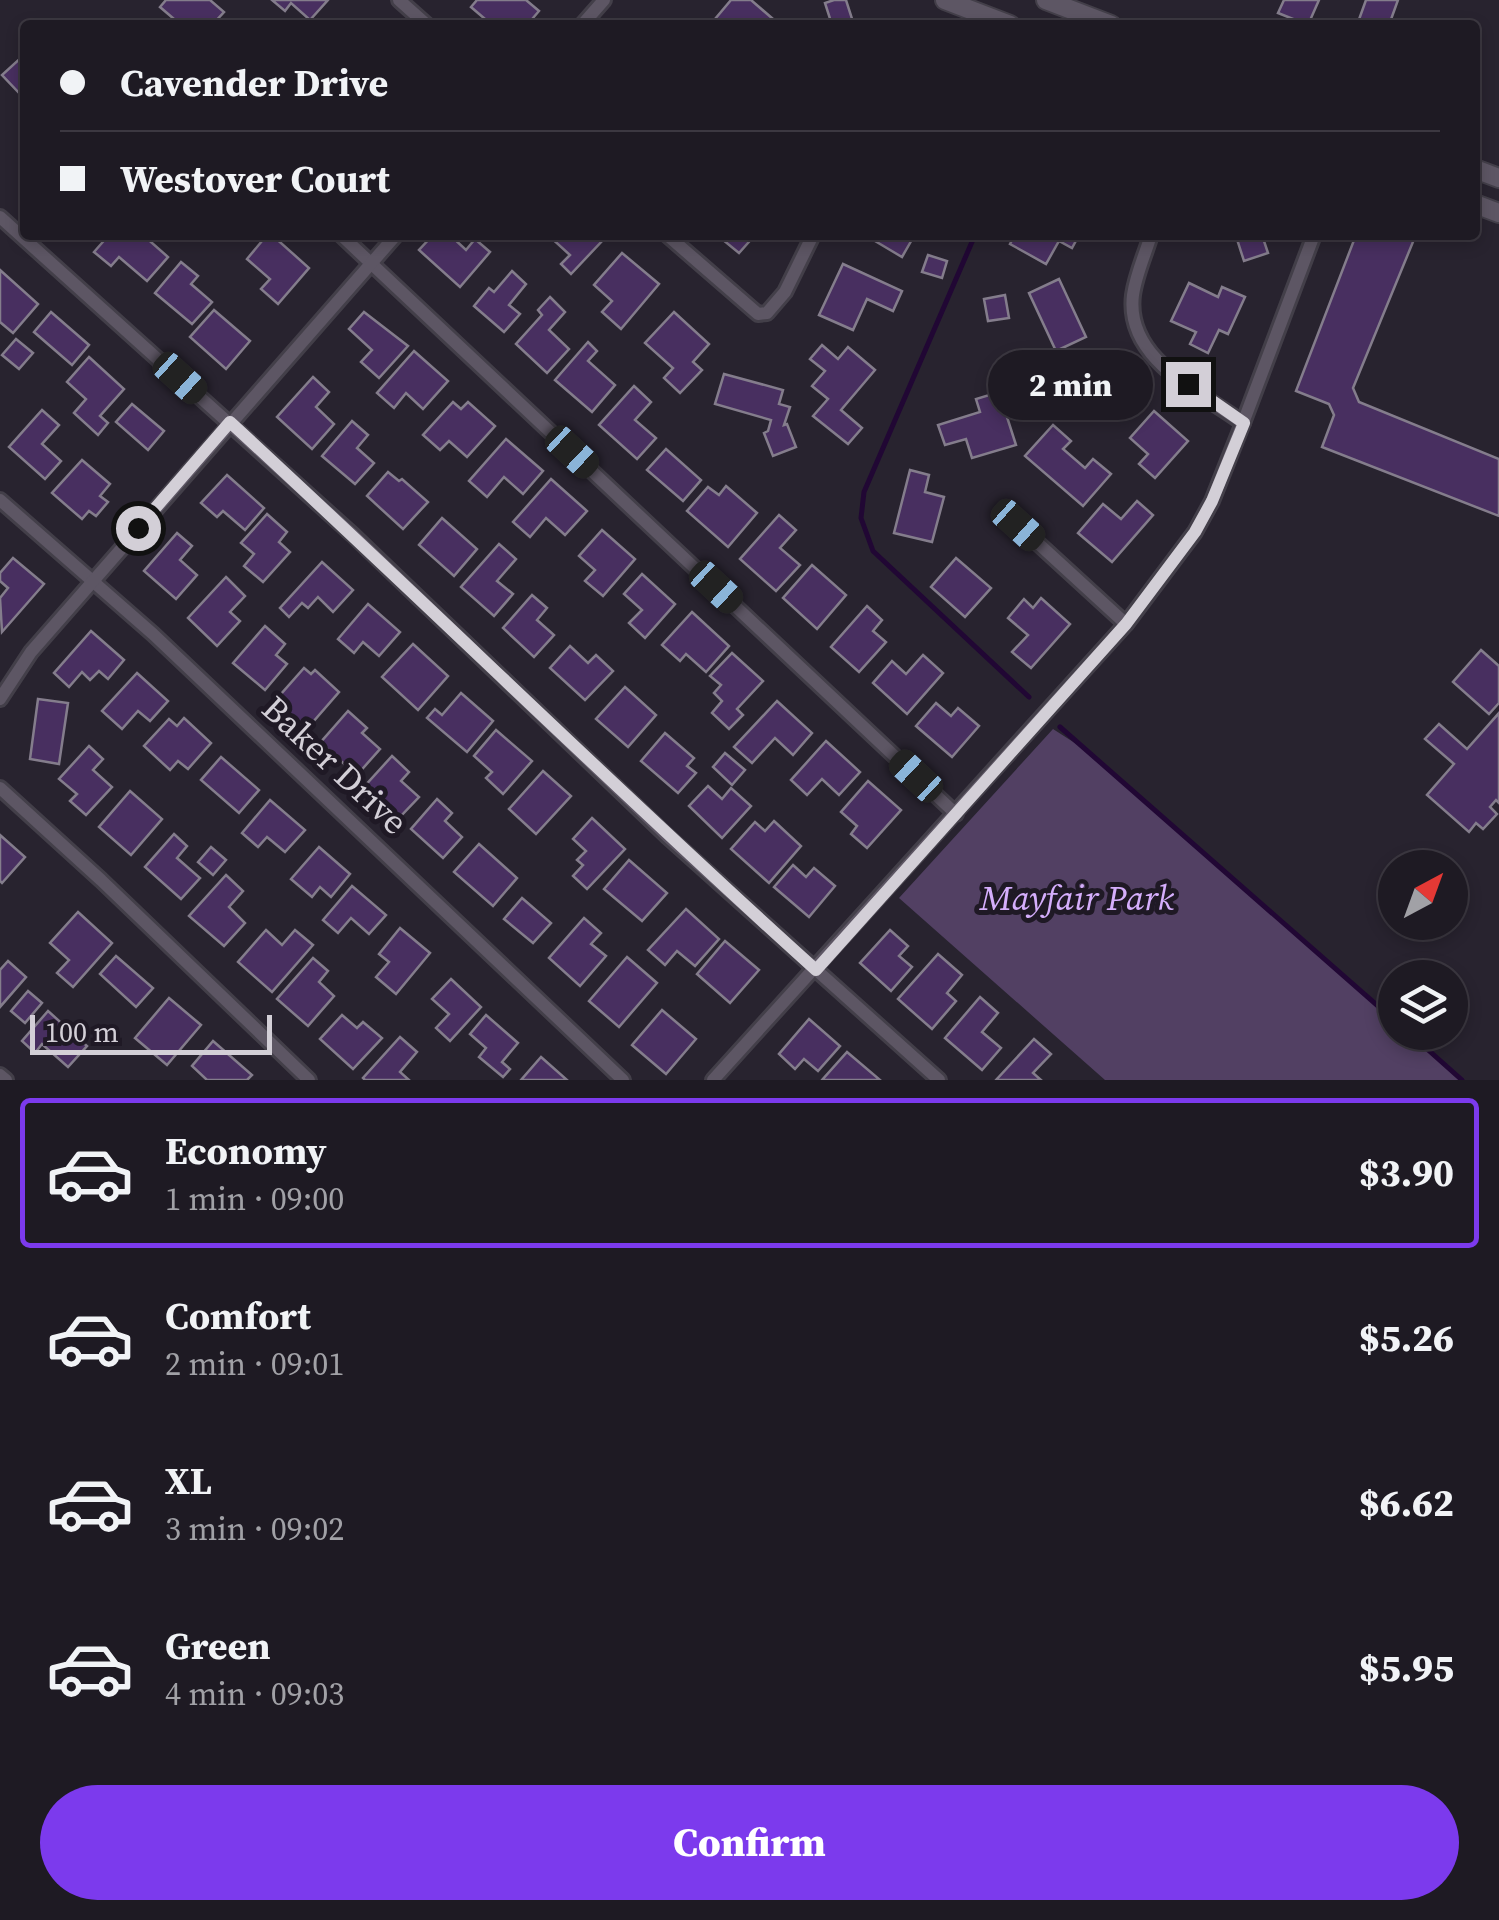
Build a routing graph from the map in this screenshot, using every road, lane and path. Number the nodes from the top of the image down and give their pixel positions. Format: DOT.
graph roads {
  1 [pos="399,0"];
  2 [pos="604,0"];
  3 [pos="945,0"];
  4 [pos="1046,0"];
  5 [pos="421,20"];
  6 [pos="586,20"];
  7 [pos="997,20"];
  8 [pos="1098,20"];
  9 [pos="0,217"];
  10 [pos="20,235"];
  11 [pos="26,240"];
  12 [pos="347,240"];
  13 [pos="392,240"];
  14 [pos="673,240"];
  15 [pos="811,240"];
  16 [pos="1150,240"];
  17 [pos="1312,240"];
  18 [pos="372,262"];
  19 [pos="230,422"];
  20 [pos="1244,423"];
  21 [pos="0,500"];
  22 [pos="1018,525"];
  23 [pos="92,581"];
  24 [pos="1126,624"];
  25 [pos="0,698"];
  26 [pos="0,788"];
  27 [pos="956,814"];
  28 [pos="816,970"];
  29 [pos="0,1075"];
  30 [pos="6,1080"];
  31 [pos="309,1080"];
  32 [pos="622,1080"];
  33 [pos="713,1080"];
  34 [pos="939,1080"];
  1 -- 5 [label="street"];
  2 -- 6 [label="street"];
  3 -- 7 [label="main road"];
  4 -- 8 [label="main road"];
  9 -- 10 [label="street"];
  11 -- 19 [label="street"];
  12 -- 18 [label="street"];
  13 -- 18 [label="street"];
  14 -- 15 [label="street"];
  16 -- 20 [label="street"];
  17 -- 20 [label="street"];
  18 -- 19 [label="street"];
  18 -- 27 [label="street"];
  19 -- 23 [label="street"];
  19 -- 28 [label="street"];
  20 -- 24 [label="street"];
  21 -- 23 [label="street, Baker Drive"];
  22 -- 24 [label="street"];
  23 -- 25 [label="street"];
  23 -- 32 [label="street, Baker Drive"];
  24 -- 27 [label="street"];
  26 -- 31 [label="street"];
  27 -- 28 [label="street"];
  28 -- 33 [label="street"];
  28 -- 34 [label="street"];
  29 -- 30 [label="street"];
}
